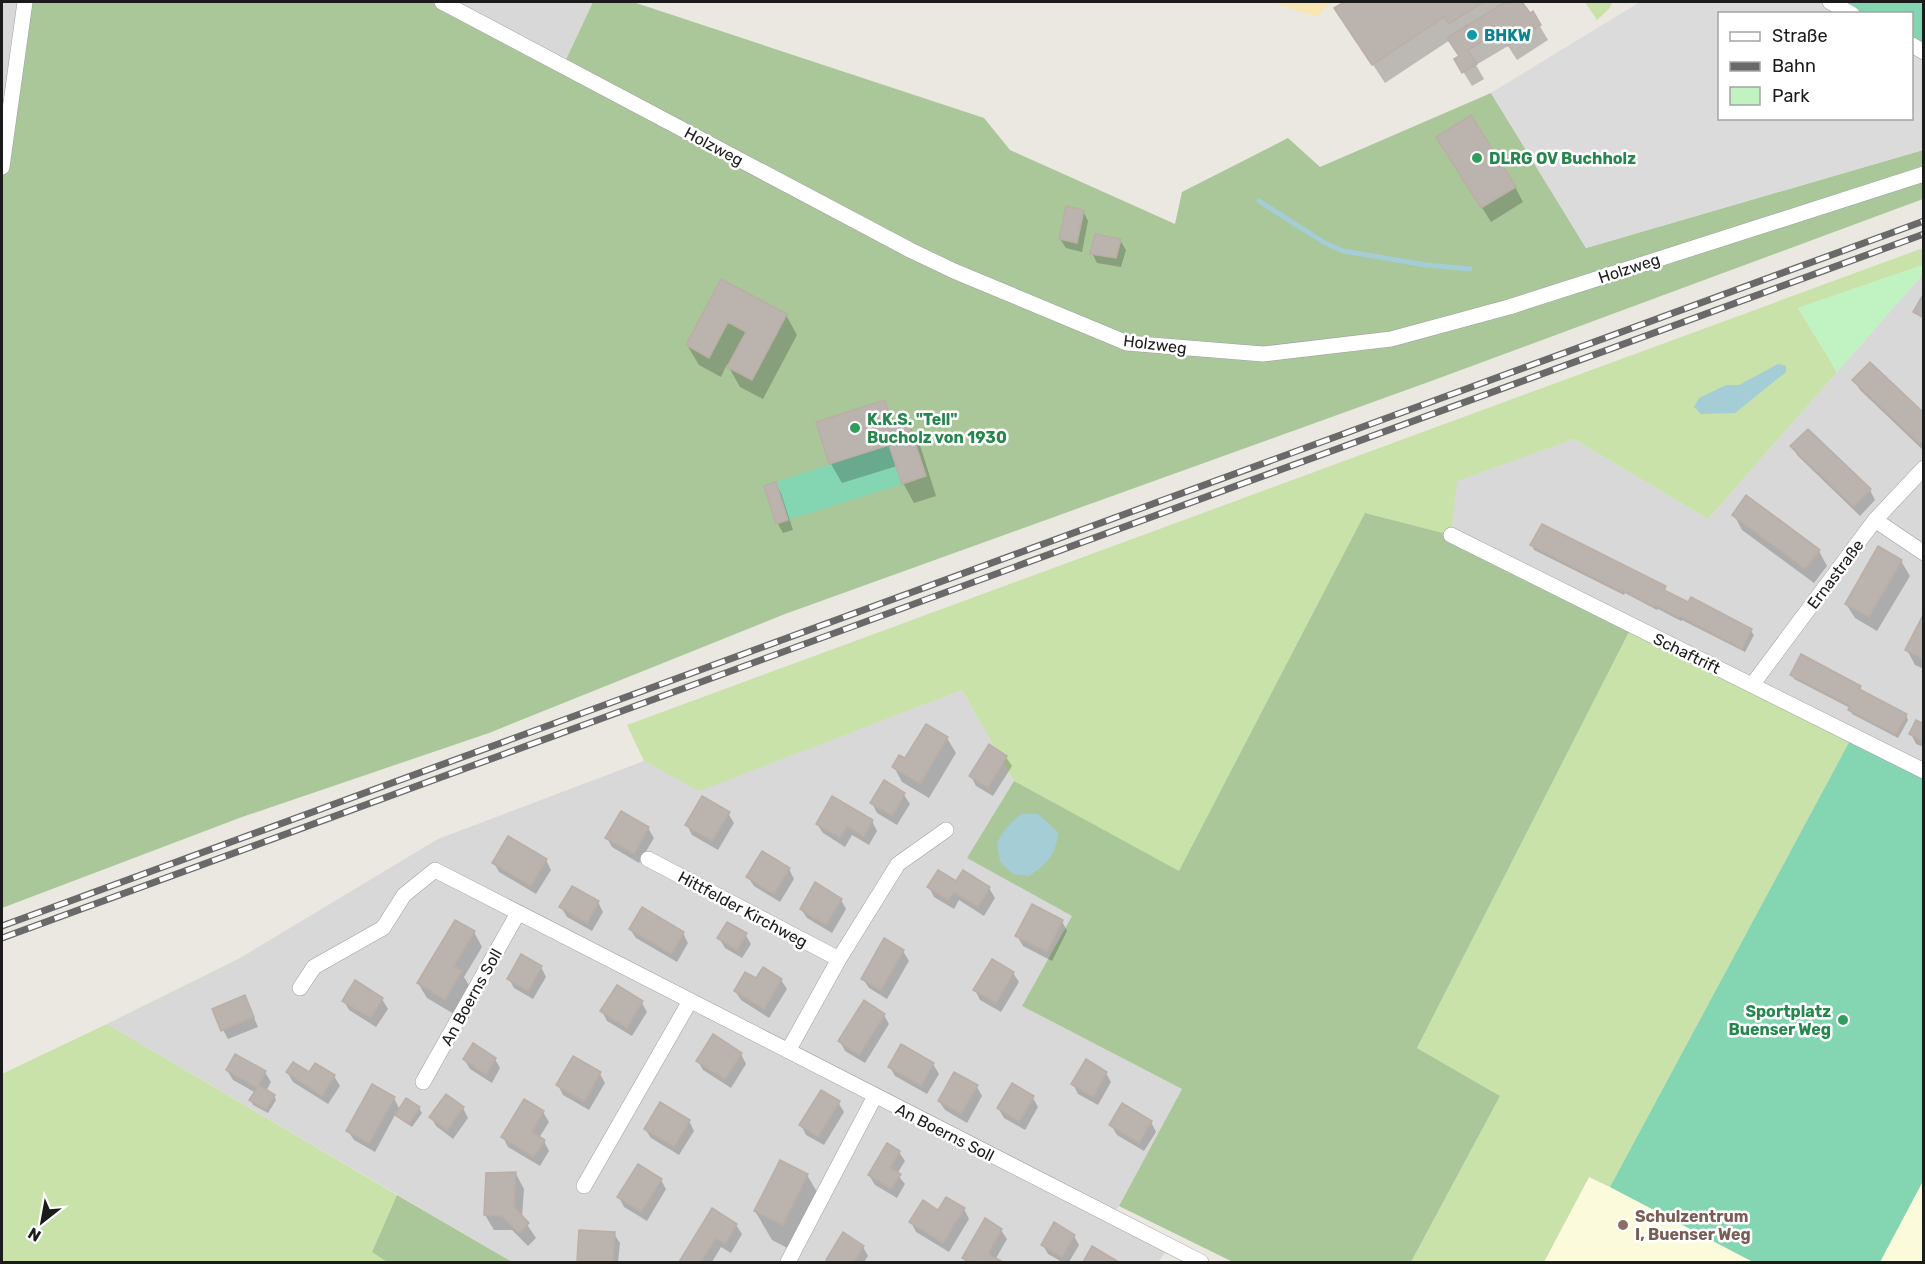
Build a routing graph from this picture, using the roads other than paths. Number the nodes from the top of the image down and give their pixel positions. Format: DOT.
graph roads {
  1 [pos="25,2"];
  2 [pos="442,2"];
  3 [pos="1830,2"];
  4 [pos="1848,12"];
  5 [pos="2,167"];
  6 [pos="1923,174"];
  7 [pos="1923,468"];
  8 [pos="1875,520"];
  9 [pos="1451,535"];
  10 [pos="1923,553"];
  11 [pos="1752,685"];
  12 [pos="1923,771"];
  13 [pos="946,830"];
  14 [pos="648,859"];
  15 [pos="518,913"];
  16 [pos="839,959"];
  17 [pos="300,988"];
  18 [pos="690,1001"];
  19 [pos="788,1051"];
  20 [pos="423,1082"];
  21 [pos="875,1096"];
  22 [pos="584,1186"];
  23 [pos="788,1263"];
  24 [pos="1201,1263"];
  1 -- 5 [label="street"];
  2 -- 6 [label="street, Holzweg"];
  3 -- 4 [label="street"];
  7 -- 8 [label="street, Ernastraße"];
  8 -- 10 [label="street"];
  8 -- 11 [label="street, Ernastraße"];
  9 -- 11 [label="street, Schaftrift"];
  11 -- 12 [label="street, Schaftrift"];
  13 -- 16 [label="street"];
  14 -- 16 [label="street, Hittfelder Kirchweg"];
  15 -- 17 [label="street, An Boerns Soll"];
  15 -- 18 [label="street, An Boerns Soll"];
  15 -- 20 [label="street, An Boerns Soll"];
  16 -- 19 [label="street"];
  18 -- 19 [label="street, An Boerns Soll"];
  18 -- 22 [label="street"];
  19 -- 21 [label="street, An Boerns Soll"];
  21 -- 23 [label="street"];
  21 -- 24 [label="street, An Boerns Soll"];
}
